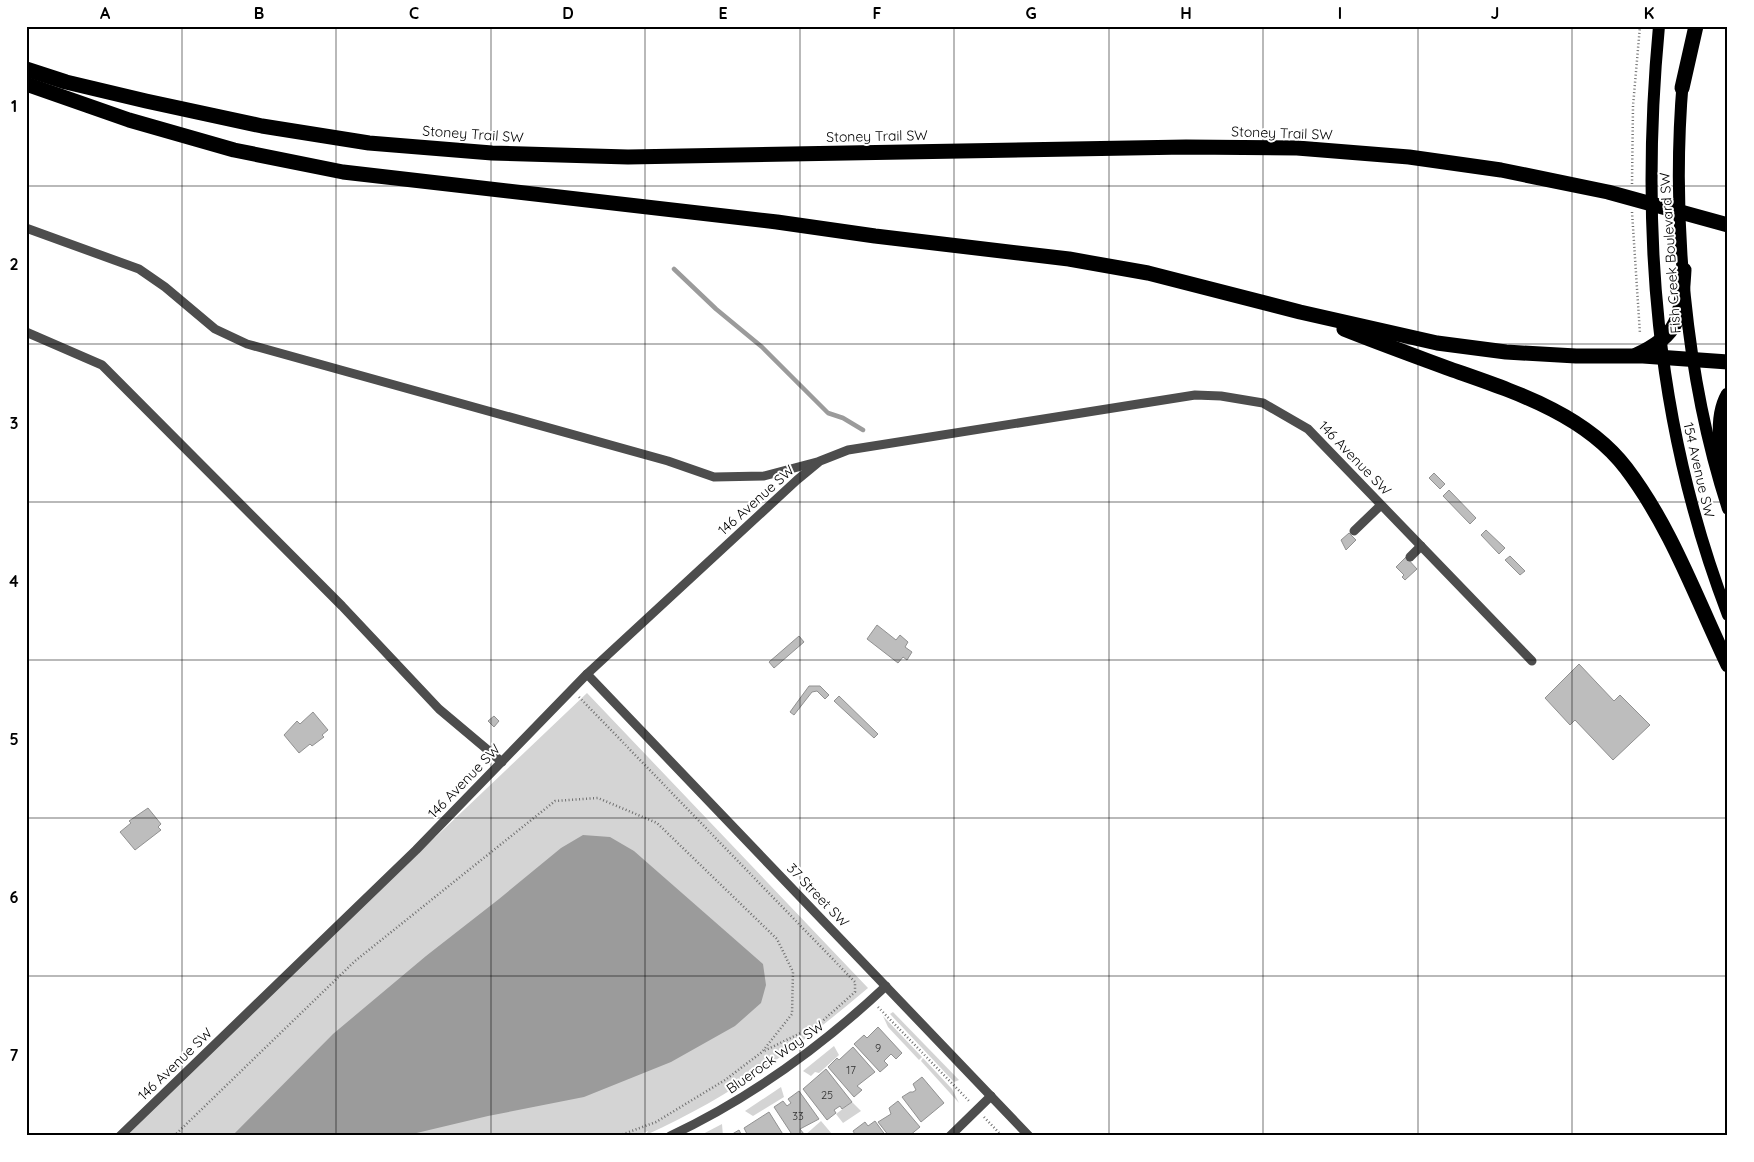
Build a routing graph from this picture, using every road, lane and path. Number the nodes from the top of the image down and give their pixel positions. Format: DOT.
graph roads {
  1 [pos="1640,26"];
  2 [pos="1658,26"];
  3 [pos="1688,26"];
  4 [pos="1696,26"];
  5 [pos="26,69"];
  6 [pos="26,84"];
  7 [pos="1682,88"];
  8 [pos="1632,184"];
  9 [pos="1632,204"];
  10 [pos="1728,225"];
  11 [pos="26,228"];
  12 [pos="1684,270"];
  13 [pos="1300,312"];
  14 [pos="26,332"];
  15 [pos="1640,334"];
  16 [pos="1660,349"];
  17 [pos="1693,358"];
  18 [pos="1728,362"];
  19 [pos="1728,396"];
  20 [pos="820,461"];
  21 [pos="1728,482"];
  22 [pos="1381,504"];
  23 [pos="1728,509"];
  24 [pos="1354,531"];
  25 [pos="1421,546"];
  26 [pos="1410,557"];
  27 [pos="1728,615"];
  28 [pos="1532,661"];
  29 [pos="1728,665"];
  30 [pos="587,674"];
  31 [pos="572,689"];
  32 [pos="502,762"];
  33 [pos="886,986"];
  34 [pos="877,1006"];
  35 [pos="762,1052"];
  36 [pos="991,1096"];
  37 [pos="968,1100"];
  38 [pos="989,1122"];
  39 [pos="120,1136"];
  40 [pos="174,1136"];
  41 [pos="618,1136"];
  42 [pos="670,1136"];
  43 [pos="950,1136"];
  44 [pos="1002,1136"];
  45 [pos="1029,1136"];
  1 -- 8 [label="path"];
  2 -- 16 [label="main road, Fish Creek Boulevard SW"];
  3 -- 7 [label="main road, Fish Creek Boulevard SW"];
  4 -- 7 [label="highway"];
  5 -- 10 [label="highway, Stoney Trail SW"];
  6 -- 13 [label="highway"];
  7 -- 12 [label="main road, Fish Creek Boulevard SW"];
  9 -- 15 [label="path"];
  11 -- 20 [label="street"];
  12 -- 16 [label="highway"];
  12 -- 17 [label="main road, Fish Creek Boulevard SW"];
  13 -- 16 [label="highway"];
  13 -- 29 [label="highway"];
  14 -- 32 [label="street"];
  16 -- 17 [label="highway"];
  16 -- 27 [label="main road, 154 Avenue SW"];
  17 -- 18 [label="highway"];
  17 -- 23 [label="main road, 154 Avenue SW"];
  19 -- 21 [label="highway"];
  20 -- 22 [label="street, 146 Avenue SW"];
  20 -- 30 [label="street, 146 Avenue SW"];
  22 -- 24 [label="street"];
  22 -- 25 [label="street, 146 Avenue SW"];
  25 -- 26 [label="street"];
  25 -- 28 [label="street, 146 Avenue SW"];
  30 -- 31 [label="street, 146 Avenue SW"];
  30 -- 33 [label="street, 37 Street SW"];
  31 -- 32 [label="street, 146 Avenue SW"];
  31 -- 35 [label="path"];
  32 -- 39 [label="street, 146 Avenue SW"];
  33 -- 36 [label="street, 37 Street SW"];
  33 -- 42 [label="street, Bluerock Way SW"];
  34 -- 37 [label="path"];
  35 -- 40 [label="path"];
  35 -- 41 [label="path"];
  36 -- 43 [label="street"];
  36 -- 45 [label="street, 37 Street SW"];
  38 -- 44 [label="path"];
}
